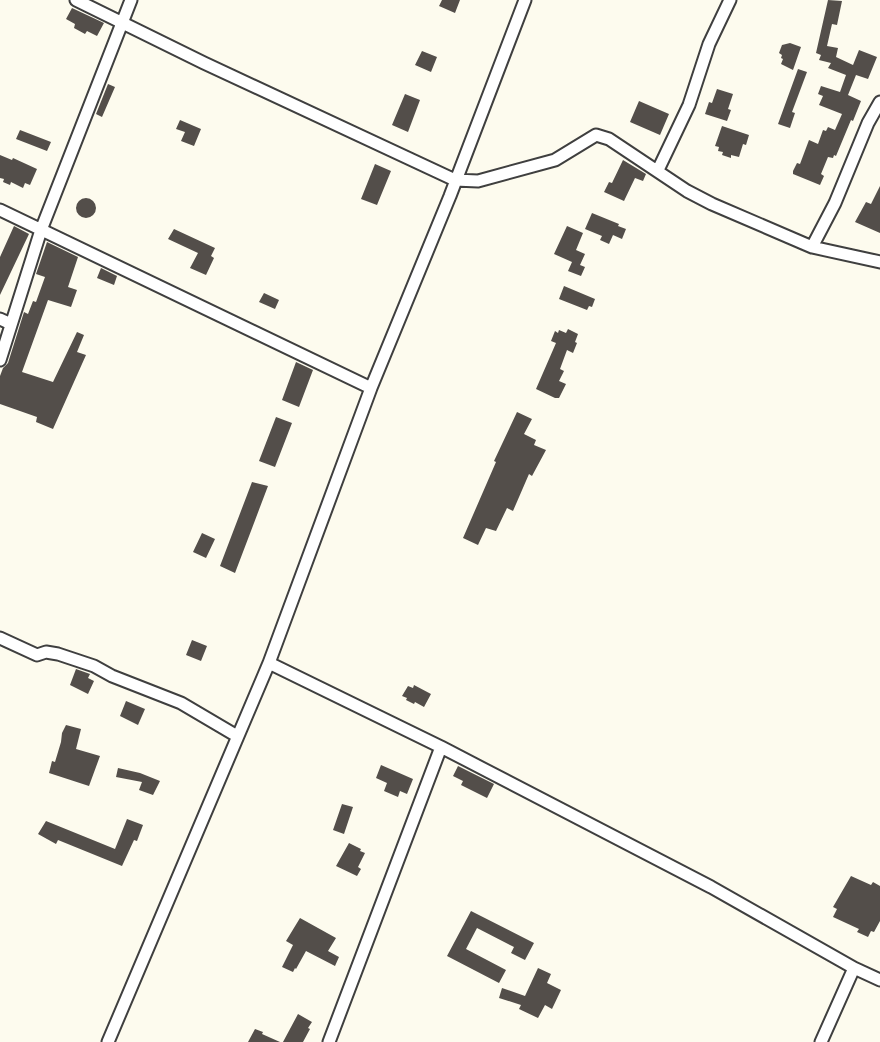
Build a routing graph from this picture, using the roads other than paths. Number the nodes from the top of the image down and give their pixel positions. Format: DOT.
graph roads {
  1 [pos="76,0"];
  2 [pos="131,0"];
  3 [pos="525,0"];
  4 [pos="730,0"];
  5 [pos="123,23"];
  6 [pos="880,102"];
  7 [pos="658,170"];
  8 [pos="455,180"];
  9 [pos="0,210"];
  10 [pos="41,230"];
  11 [pos="812,247"];
  12 [pos="880,262"];
  13 [pos="6,321"];
  14 [pos="0,360"];
  15 [pos="371,388"];
  16 [pos="0,638"];
  17 [pos="269,663"];
  18 [pos="237,736"];
  19 [pos="441,747"];
  20 [pos="854,968"];
  21 [pos="880,980"];
  22 [pos="108,1042"];
  23 [pos="329,1042"];
  24 [pos="821,1042"];
  1 -- 5 [label="street"];
  2 -- 5 [label="street"];
  3 -- 8 [label="street"];
  4 -- 7 [label="street"];
  5 -- 8 [label="street"];
  5 -- 10 [label="street"];
  6 -- 11 [label="street"];
  7 -- 8 [label="street"];
  7 -- 11 [label="street"];
  8 -- 15 [label="street"];
  9 -- 10 [label="street"];
  10 -- 13 [label="street"];
  10 -- 15 [label="street"];
  11 -- 12 [label="street"];
  13 -- 14 [label="street"];
  15 -- 17 [label="street"];
  16 -- 18 [label="street"];
  17 -- 18 [label="street"];
  17 -- 19 [label="street"];
  18 -- 22 [label="street"];
  19 -- 20 [label="street"];
  19 -- 23 [label="street"];
  20 -- 21 [label="street"];
  20 -- 24 [label="street"];
}
